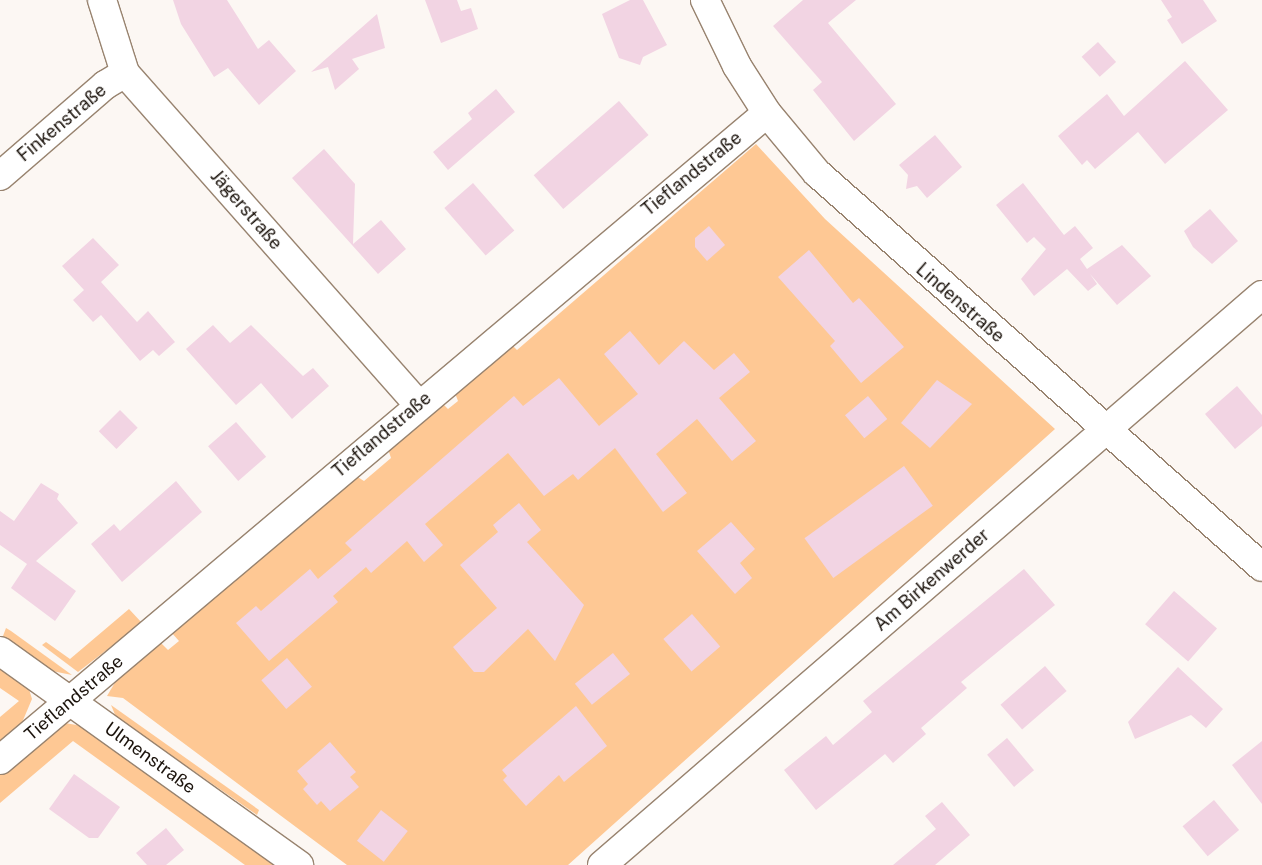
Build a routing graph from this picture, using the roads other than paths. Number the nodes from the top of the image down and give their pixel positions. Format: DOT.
graph roads {
  1 [pos="102,0"];
  2 [pos="704,0"];
  3 [pos="126,73"];
  4 [pos="767,113"];
  5 [pos="0,176"];
  6 [pos="1262,296"];
  7 [pos="418,404"];
  8 [pos="1104,430"];
  9 [pos="1262,567"];
  10 [pos="0,651"];
  11 [pos="70,701"];
  12 [pos="0,760"];
  13 [pos="299,865"];
  14 [pos="602,865"];
  1 -- 3 [label="street, Jägerstraße"];
  2 -- 4 [label="street, Lindenstraße"];
  3 -- 5 [label="street, Finkenstraße"];
  3 -- 7 [label="street, Jägerstraße"];
  4 -- 7 [label="street, Tieflandstraße"];
  4 -- 8 [label="street, Lindenstraße"];
  6 -- 8 [label="street, Am Birkenwerder"];
  7 -- 11 [label="street, Tieflandstraße"];
  8 -- 9 [label="street, Lindenstraße"];
  8 -- 14 [label="street, Am Birkenwerder"];
  10 -- 11 [label="street, Ulmenstraße"];
  11 -- 12 [label="street, Tieflandstraße"];
  11 -- 13 [label="street, Ulmenstraße"];
}
